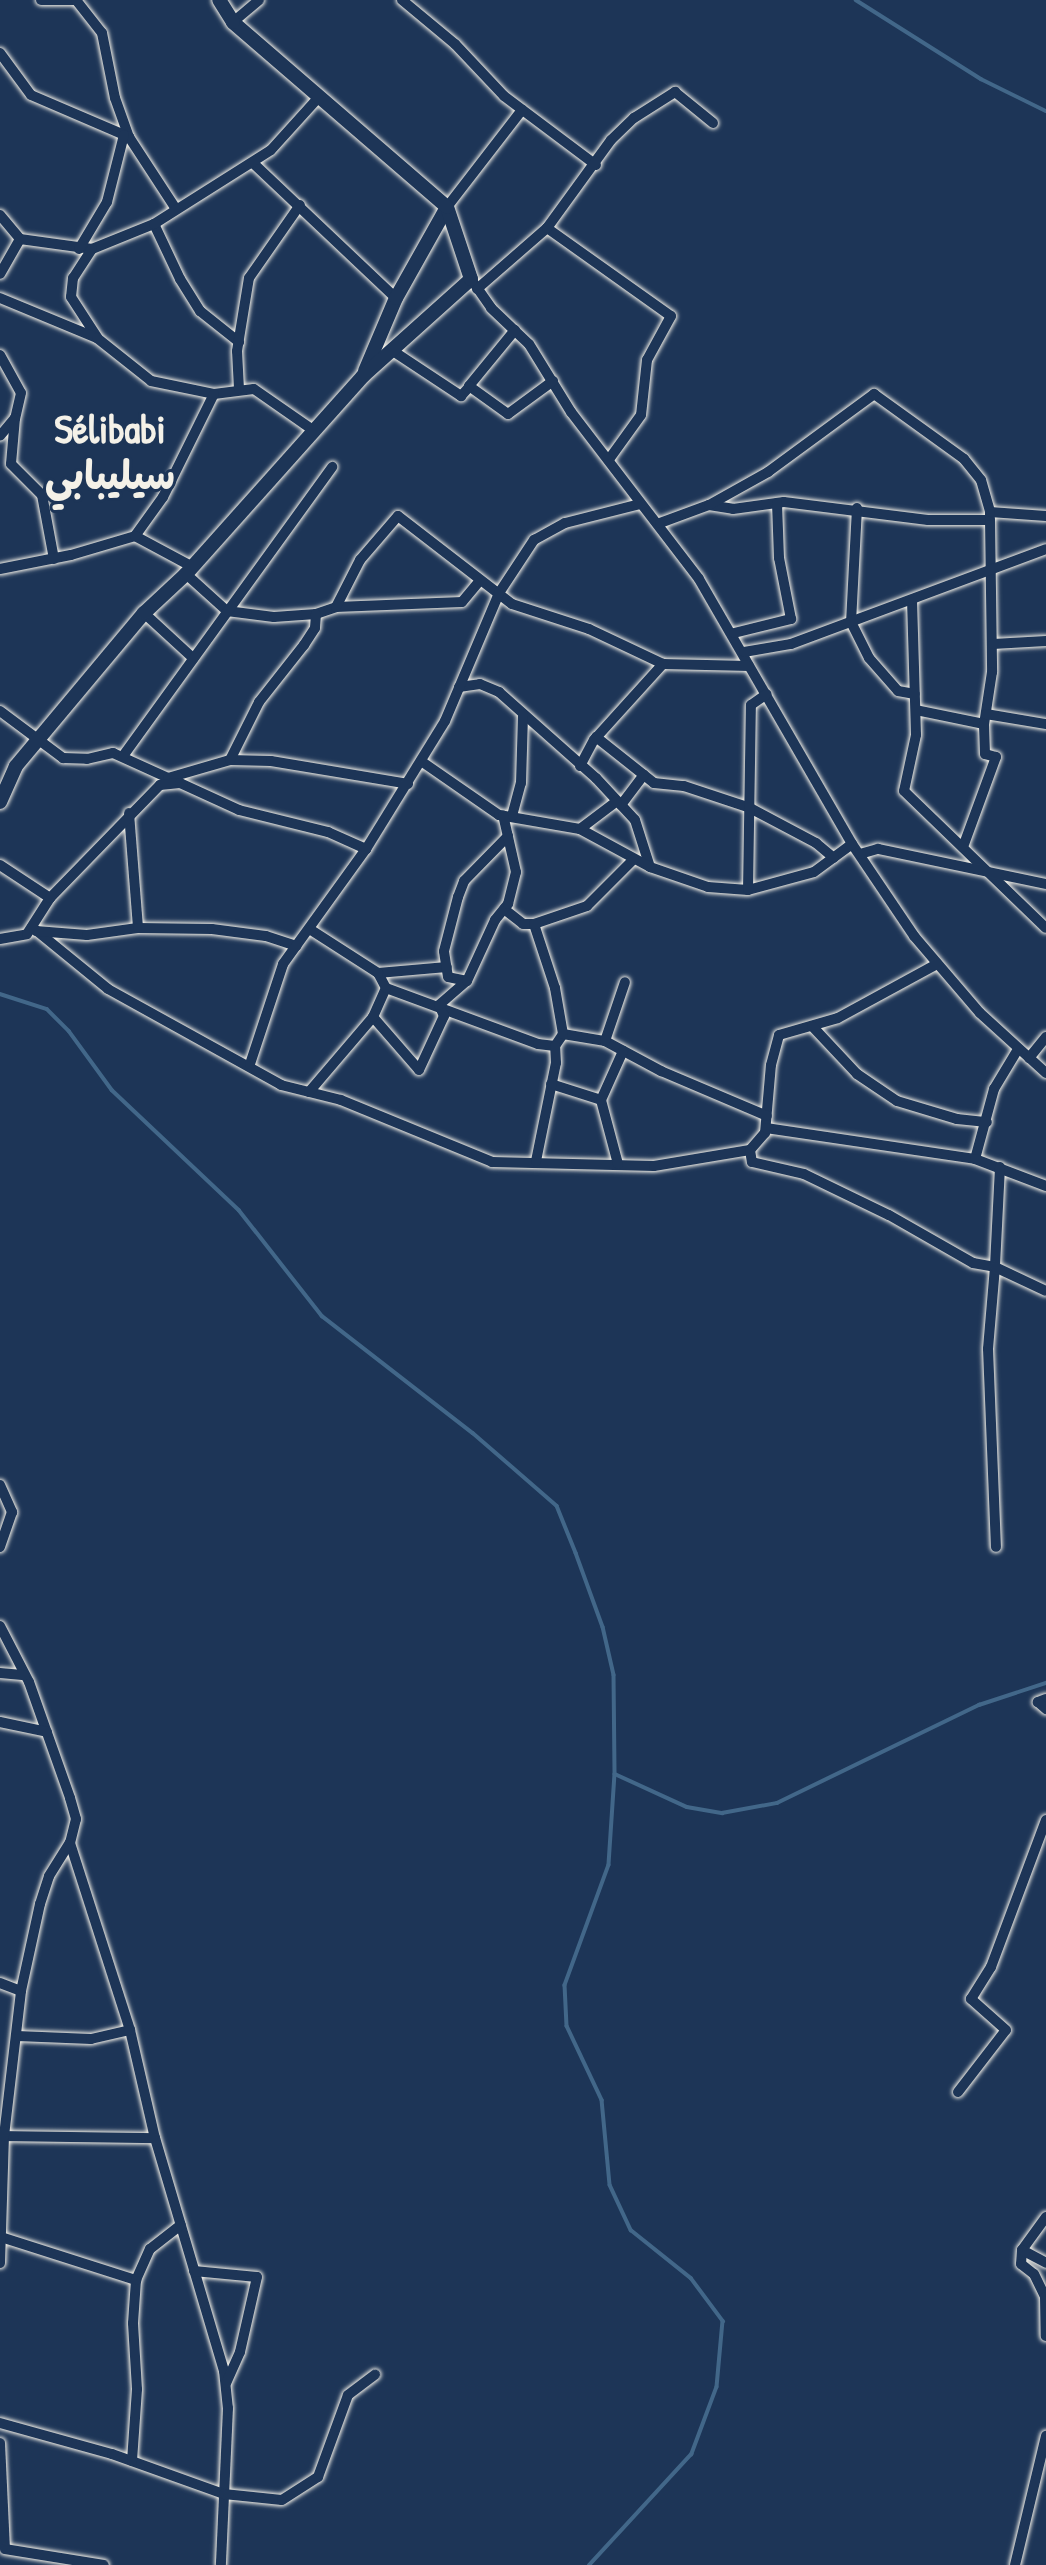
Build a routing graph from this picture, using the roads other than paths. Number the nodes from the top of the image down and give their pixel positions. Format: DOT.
graph roads {
  1 [pos="41,0"];
  2 [pos="77,0"];
  3 [pos="219,0"];
  4 [pos="259,0"];
  5 [pos="402,0"];
  6 [pos="233,22"];
  7 [pos="0,53"];
  8 [pos="318,98"];
  9 [pos="522,110"];
  10 [pos="713,123"];
  11 [pos="127,136"];
  12 [pos="253,163"];
  13 [pos="596,165"];
  14 [pos="300,205"];
  15 [pos="447,207"];
  16 [pos="176,209"];
  17 [pos="0,215"];
  18 [pos="154,224"];
  19 [pos="547,228"];
  20 [pos="20,239"];
  21 [pos="79,249"];
  22 [pos="92,249"];
  23 [pos="0,274"];
  24 [pos="474,284"];
  25 [pos="0,298"];
  26 [pos="396,298"];
  27 [pos="515,330"];
  28 [pos="97,338"];
  29 [pos="239,342"];
  30 [pos="393,351"];
  31 [pos="0,355"];
  32 [pos="363,376"];
  33 [pos="553,381"];
  34 [pos="470,386"];
  35 [pos="239,389"];
  36 [pos="214,394"];
  37 [pos="15,418"];
  38 [pos="313,430"];
  39 [pos="0,436"];
  40 [pos="610,458"];
  41 [pos="332,467"];
  42 [pos="777,503"];
  43 [pos="640,504"];
  44 [pos="709,505"];
  45 [pos="857,508"];
  46 [pos="990,516"];
  47 [pos="1046,516"];
  48 [pos="660,523"];
  49 [pos="135,536"];
  50 [pos="1046,549"];
  51 [pos="54,559"];
  52 [pos="0,569"];
  53 [pos="188,570"];
  54 [pos="994,570"];
  55 [pos="479,582"];
  56 [pos="499,593"];
  57 [pos="912,600"];
  58 [pos="336,607"];
  59 [pos="227,611"];
  60 [pos="144,612"];
  61 [pos="316,614"];
  62 [pos="850,622"];
  63 [pos="734,633"];
  64 [pos="1046,641"];
  65 [pos="993,644"];
  66 [pos="744,652"];
  67 [pos="193,658"];
  68 [pos="663,664"];
  69 [pos="749,666"];
  70 [pos="460,687"];
  71 [pos="767,694"];
  72 [pos="915,694"];
  73 [pos="0,710"];
  74 [pos="916,710"];
  75 [pos="523,714"];
  76 [pos="985,719"];
  77 [pos="1046,724"];
  78 [pos="596,737"];
  79 [pos="38,738"];
  80 [pos="123,756"];
  81 [pos="230,760"];
  82 [pos="421,761"];
  83 [pos="580,766"];
  84 [pos="151,772"];
  85 [pos="644,775"];
  86 [pos="181,779"];
  87 [pos="408,784"];
  88 [pos="146,794"];
  89 [pos="0,802"];
  90 [pos="619,803"];
  91 [pos="750,808"];
  92 [pos="129,813"];
  93 [pos="508,816"];
  94 [pos="580,829"];
  95 [pos="508,836"];
  96 [pos="852,844"];
  97 [pos="963,847"];
  98 [pos="366,849"];
  99 [pos="860,854"];
  100 [pos="834,858"];
  101 [pos="634,859"];
  102 [pos="0,865"];
  103 [pos="650,867"];
  104 [pos="986,873"];
  105 [pos="1046,884"];
  106 [pos="748,890"];
  107 [pos="50,898"];
  108 [pos="504,909"];
  109 [pos="534,924"];
  110 [pos="138,928"];
  111 [pos="1046,928"];
  112 [pos="34,929"];
  113 [pos="311,930"];
  114 [pos="0,939"];
  115 [pos="296,946"];
  116 [pos="937,964"];
  117 [pos="447,967"];
  118 [pos="378,973"];
  119 [pos="467,981"];
  120 [pos="625,982"];
  121 [pos="386,988"];
  122 [pos="439,1005"];
  123 [pos="373,1017"];
  124 [pos="812,1026"];
  125 [pos="563,1034"];
  126 [pos="1046,1037"];
  127 [pos="605,1041"];
  128 [pos="555,1046"];
  129 [pos="1018,1049"];
  130 [pos="623,1051"];
  131 [pos="1029,1058"];
  132 [pos="250,1064"];
  133 [pos="1046,1073"];
  134 [pos="551,1084"];
  135 [pos="309,1092"];
  136 [pos="601,1100"];
  137 [pos="767,1116"];
  138 [pos="988,1122"];
  139 [pos="766,1128"];
  140 [pos="750,1150"];
  141 [pos="975,1159"];
  142 [pos="536,1161"];
  143 [pos="618,1164"];
  144 [pos="1000,1167"];
  145 [pos="1046,1186"];
  146 [pos="995,1267"];
  147 [pos="1046,1291"];
  148 [pos="0,1485"];
  149 [pos="0,1547"];
  150 [pos="996,1547"];
  151 [pos="0,1626"];
  152 [pos="0,1673"];
  153 [pos="25,1675"];
  154 [pos="1046,1699"];
  155 [pos="1046,1709"];
  156 [pos="0,1722"];
  157 [pos="47,1732"];
  158 [pos="1046,1820"];
  159 [pos="70,1843"];
  160 [pos="0,1983"];
  161 [pos="21,1991"];
  162 [pos="130,2030"];
  163 [pos="17,2036"];
  164 [pos="958,2092"];
  165 [pos="4,2136"];
  166 [pos="155,2138"];
  167 [pos="1,2214"];
  168 [pos="1046,2217"];
  169 [pos="181,2225"];
  170 [pos="4,2238"];
  171 [pos="1023,2250"];
  172 [pos="0,2263"];
  173 [pos="1046,2263"];
  174 [pos="194,2271"];
  175 [pos="136,2280"];
  176 [pos="1046,2336"];
  177 [pos="375,2375"];
  178 [pos="226,2383"];
  179 [pos="0,2423"];
  180 [pos="1046,2436"];
  181 [pos="0,2443"];
  182 [pos="132,2461"];
  183 [pos="224,2494"];
  184 [pos="104,2565"];
  185 [pos="221,2565"];
  186 [pos="1015,2565"];
  1 -- 2 [label="street"];
  2 -- 11 [label="street"];
  3 -- 6 [label="street"];
  4 -- 6 [label="street"];
  5 -- 9 [label="street"];
  6 -- 8 [label="street"];
  7 -- 11 [label="street"];
  8 -- 12 [label="street"];
  8 -- 15 [label="street"];
  9 -- 13 [label="street"];
  9 -- 15 [label="street"];
  10 -- 13 [label="street"];
  11 -- 16 [label="street"];
  11 -- 21 [label="street"];
  12 -- 14 [label="street"];
  12 -- 16 [label="street"];
  13 -- 19 [label="street"];
  14 -- 26 [label="street"];
  14 -- 29 [label="street"];
  15 -- 24 [label="street"];
  15 -- 26 [label="street"];
  16 -- 18 [label="street"];
  17 -- 20 [label="street"];
  18 -- 22 [label="street"];
  18 -- 29 [label="street"];
  19 -- 24 [label="street"];
  19 -- 40 [label="street"];
  20 -- 21 [label="street"];
  20 -- 23 [label="street"];
  21 -- 22 [label="street"];
  22 -- 28 [label="street"];
  24 -- 27 [label="street"];
  24 -- 30 [label="street"];
  25 -- 28 [label="street"];
  26 -- 32 [label="street"];
  27 -- 33 [label="street"];
  27 -- 34 [label="street"];
  28 -- 36 [label="street"];
  29 -- 35 [label="street"];
  30 -- 32 [label="street"];
  30 -- 34 [label="street"];
  31 -- 37 [label="street"];
  32 -- 38 [label="street"];
  33 -- 34 [label="street"];
  33 -- 40 [label="street"];
  35 -- 36 [label="street"];
  35 -- 38 [label="street"];
  36 -- 49 [label="street"];
  37 -- 39 [label="street"];
  37 -- 51 [label="street"];
  38 -- 53 [label="street"];
  40 -- 43 [label="street"];
  41 -- 59 [label="street"];
  42 -- 44 [label="street"];
  42 -- 45 [label="street"];
  42 -- 63 [label="street"];
  43 -- 48 [label="street"];
  43 -- 56 [label="street"];
  44 -- 46 [label="street"];
  44 -- 48 [label="street"];
  45 -- 46 [label="street"];
  45 -- 62 [label="street"];
  46 -- 47 [label="street"];
  46 -- 54 [label="street"];
  48 -- 63 [label="street"];
  49 -- 51 [label="street"];
  49 -- 53 [label="street"];
  50 -- 54 [label="street"];
  51 -- 52 [label="street"];
  53 -- 59 [label="street"];
  53 -- 60 [label="street"];
  54 -- 57 [label="street"];
  54 -- 65 [label="street"];
  55 -- 56 [label="street"];
  55 -- 58 [label="street"];
  55 -- 58 [label="street"];
  56 -- 68 [label="street"];
  56 -- 70 [label="street"];
  57 -- 62 [label="street"];
  57 -- 72 [label="street"];
  58 -- 61 [label="street"];
  59 -- 61 [label="street"];
  59 -- 67 [label="street"];
  60 -- 67 [label="street"];
  60 -- 79 [label="street"];
  61 -- 81 [label="street"];
  62 -- 66 [label="street"];
  62 -- 72 [label="street"];
  63 -- 66 [label="street"];
  64 -- 65 [label="street"];
  65 -- 76 [label="street"];
  66 -- 69 [label="street"];
  67 -- 80 [label="street"];
  68 -- 69 [label="street"];
  68 -- 78 [label="street"];
  69 -- 71 [label="street"];
  70 -- 75 [label="street"];
  70 -- 82 [label="street"];
  71 -- 91 [label="street"];
  71 -- 96 [label="street"];
  72 -- 74 [label="street"];
  73 -- 79 [label="street"];
  74 -- 76 [label="street"];
  74 -- 97 [label="street"];
  75 -- 83 [label="street"];
  75 -- 93 [label="street"];
  76 -- 77 [label="street"];
  76 -- 97 [label="street"];
  78 -- 83 [label="street"];
  78 -- 85 [label="street"];
  79 -- 80 [label="street"];
  79 -- 89 [label="street"];
  80 -- 84 [label="street"];
  81 -- 86 [label="street"];
  81 -- 87 [label="street"];
  82 -- 87 [label="street"];
  82 -- 93 [label="street"];
  83 -- 90 [label="street"];
  84 -- 86 [label="street"];
  84 -- 88 [label="street"];
  85 -- 90 [label="street"];
  85 -- 91 [label="street"];
  86 -- 88 [label="street"];
  86 -- 98 [label="street"];
  87 -- 98 [label="street"];
  88 -- 92 [label="street"];
  90 -- 94 [label="street"];
  90 -- 103 [label="street"];
  91 -- 100 [label="street"];
  91 -- 106 [label="street"];
  92 -- 107 [label="street"];
  92 -- 110 [label="street"];
  93 -- 94 [label="street"];
  93 -- 95 [label="street"];
  94 -- 101 [label="street"];
  95 -- 108 [label="street"];
  95 -- 117 [label="street"];
  96 -- 99 [label="street"];
  96 -- 100 [label="street"];
  97 -- 104 [label="street"];
  98 -- 113 [label="street"];
  99 -- 104 [label="street"];
  99 -- 116 [label="street"];
  100 -- 106 [label="street"];
  101 -- 103 [label="street"];
  101 -- 109 [label="street"];
  102 -- 107 [label="street"];
  103 -- 106 [label="street"];
  104 -- 105 [label="street"];
  104 -- 111 [label="street"];
  107 -- 112 [label="street"];
  108 -- 109 [label="street"];
  108 -- 119 [label="street"];
  109 -- 125 [label="street"];
  110 -- 112 [label="street"];
  110 -- 115 [label="street"];
  112 -- 114 [label="street"];
  112 -- 132 [label="street"];
  113 -- 115 [label="street"];
  113 -- 118 [label="street"];
  115 -- 132 [label="street"];
  116 -- 124 [label="street"];
  116 -- 129 [label="street"];
  117 -- 118 [label="street"];
  117 -- 119 [label="street"];
  118 -- 121 [label="street"];
  119 -- 122 [label="street"];
  120 -- 127 [label="street"];
  121 -- 122 [label="street"];
  121 -- 123 [label="street"];
  122 -- 123 [label="street"];
  122 -- 128 [label="street"];
  123 -- 135 [label="street"];
  124 -- 137 [label="street"];
  124 -- 138 [label="street"];
  125 -- 127 [label="street"];
  125 -- 128 [label="street"];
  126 -- 131 [label="street"];
  127 -- 130 [label="street"];
  128 -- 134 [label="street"];
  129 -- 131 [label="street"];
  129 -- 138 [label="street"];
  130 -- 136 [label="street"];
  130 -- 137 [label="street"];
  131 -- 133 [label="street"];
  132 -- 135 [label="street"];
  134 -- 136 [label="street"];
  134 -- 142 [label="street"];
  135 -- 142 [label="street"];
  136 -- 143 [label="street"];
  137 -- 139 [label="street"];
  138 -- 141 [label="street"];
  139 -- 140 [label="street"];
  139 -- 141 [label="street"];
  140 -- 143 [label="street"];
  140 -- 146 [label="street"];
  141 -- 144 [label="street"];
  142 -- 143 [label="street"];
  144 -- 145 [label="street"];
  144 -- 146 [label="street"];
  146 -- 147 [label="street"];
  146 -- 150 [label="street"];
  148 -- 149 [label="street"];
  151 -- 153 [label="street"];
  152 -- 153 [label="street"];
  153 -- 157 [label="street"];
  154 -- 155 [label="street"];
  156 -- 157 [label="street"];
  157 -- 159 [label="street"];
  158 -- 164 [label="street"];
  159 -- 161 [label="street"];
  159 -- 162 [label="street"];
  160 -- 161 [label="street"];
  161 -- 163 [label="street"];
  162 -- 163 [label="street"];
  162 -- 166 [label="street"];
  163 -- 165 [label="street"];
  165 -- 166 [label="street"];
  165 -- 167 [label="street"];
  166 -- 169 [label="street"];
  167 -- 170 [label="street"];
  168 -- 171 [label="street"];
  169 -- 174 [label="street"];
  169 -- 175 [label="street"];
  170 -- 172 [label="street"];
  170 -- 175 [label="street"];
  171 -- 173 [label="street"];
  171 -- 176 [label="street"];
  174 -- 178 [label="street"];
  174 -- 178 [label="street"];
  175 -- 182 [label="street"];
  177 -- 183 [label="street"];
  178 -- 183 [label="street"];
  179 -- 182 [label="street"];
  180 -- 186 [label="street"];
  181 -- 184 [label="street"];
  182 -- 183 [label="street"];
  183 -- 185 [label="street"];
}
